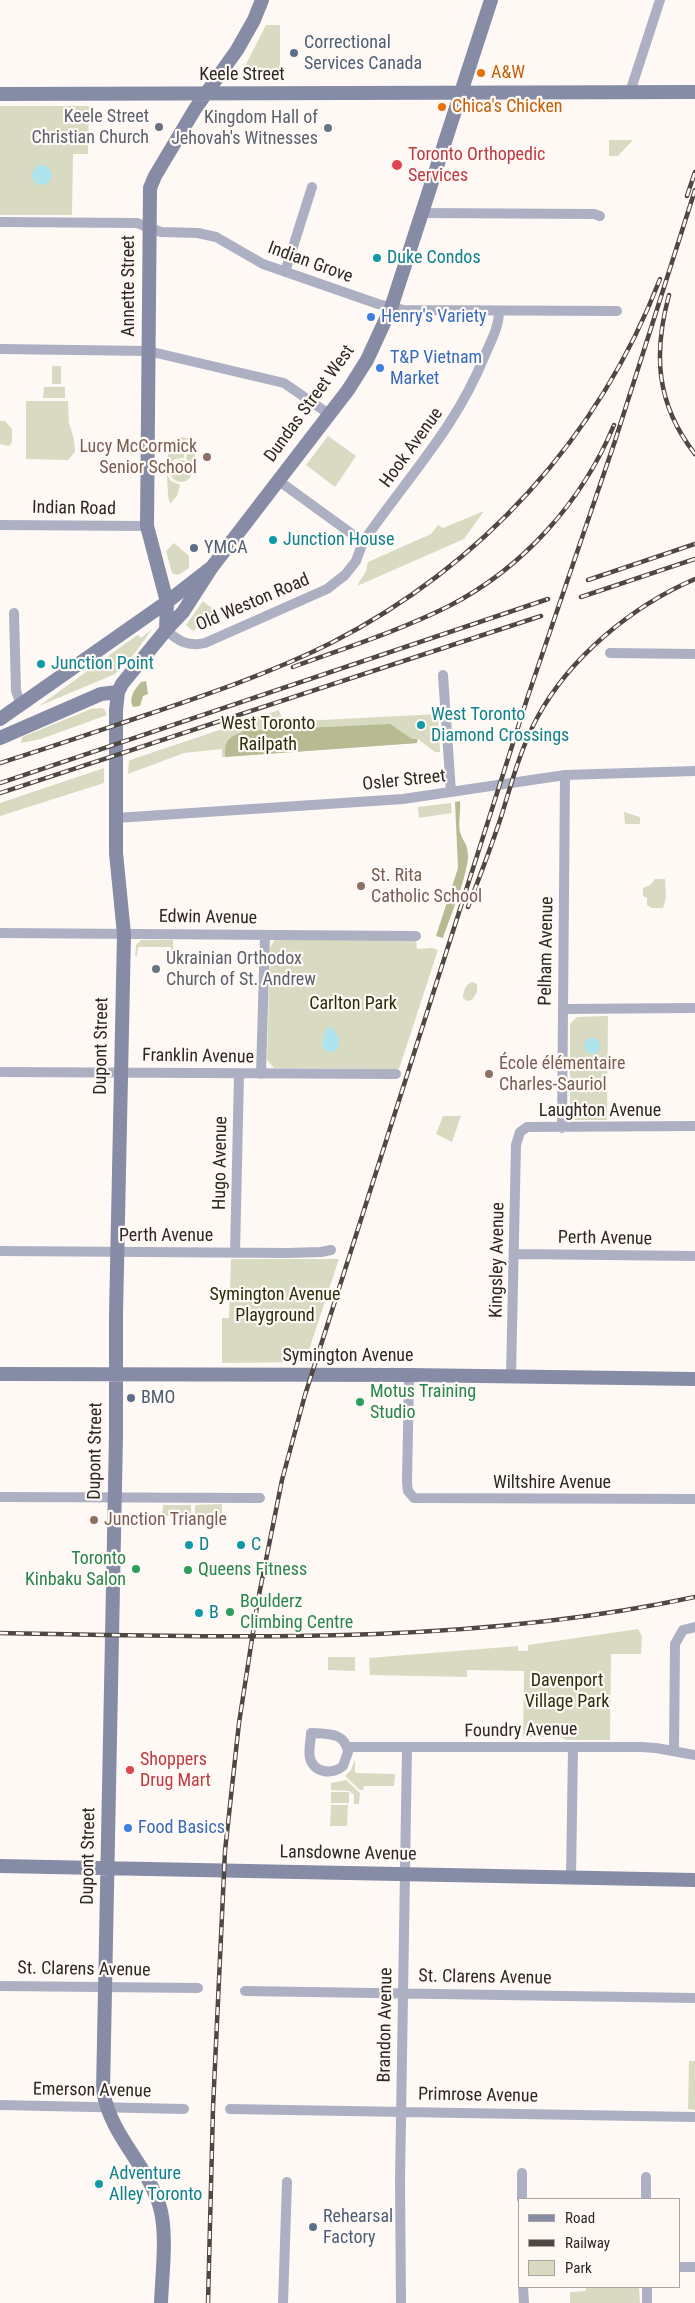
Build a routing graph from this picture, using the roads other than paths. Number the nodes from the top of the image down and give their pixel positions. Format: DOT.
graph roads {
  1 [pos="262,0"];
  2 [pos="491,0"];
  3 [pos="660,0"];
  4 [pos="630,92"];
  5 [pos="695,92"];
  6 [pos="462,93"];
  7 [pos="0,94"];
  8 [pos="206,94"];
  9 [pos="312,187"];
  10 [pos="422,213"];
  11 [pos="600,216"];
  12 [pos="0,222"];
  13 [pos="149,227"];
  14 [pos="285,272"];
  15 [pos="391,308"];
  16 [pos="617,310"];
  17 [pos="499,311"];
  18 [pos="0,349"];
  19 [pos="148,351"];
  20 [pos="329,414"];
  21 [pos="279,481"];
  22 [pos="0,525"];
  23 [pos="147,526"];
  24 [pos="363,542"];
  25 [pos="212,567"];
  26 [pos="327,589"];
  27 [pos="167,602"];
  28 [pos="14,613"];
  29 [pos="166,630"];
  30 [pos="610,653"];
  31 [pos="695,654"];
  32 [pos="443,675"];
  33 [pos="118,692"];
  34 [pos="20,704"];
  35 [pos="0,719"];
  36 [pos="41,719"];
  37 [pos="0,738"];
  38 [pos="695,771"];
  39 [pos="565,775"];
  40 [pos="451,792"];
  41 [pos="116,818"];
  42 [pos="0,933"];
  43 [pos="124,934"];
  44 [pos="265,935"];
  45 [pos="416,936"];
  46 [pos="695,1008"];
  47 [pos="563,1009"];
  48 [pos="0,1072"];
  49 [pos="120,1072"];
  50 [pos="239,1074"];
  51 [pos="261,1074"];
  52 [pos="396,1074"];
  53 [pos="695,1126"];
  54 [pos="562,1128"];
  55 [pos="516,1145"];
  56 [pos="331,1250"];
  57 [pos="0,1251"];
  58 [pos="235,1252"];
  59 [pos="117,1253"];
  60 [pos="514,1254"];
  61 [pos="695,1256"];
  62 [pos="0,1374"];
  63 [pos="116,1375"];
  64 [pos="409,1375"];
  65 [pos="511,1376"];
  66 [pos="695,1379"];
  67 [pos="0,1497"];
  68 [pos="114,1498"];
  69 [pos="260,1498"];
  70 [pos="695,1499"];
  71 [pos="695,1627"];
  72 [pos="348,1747"];
  73 [pos="407,1748"];
  74 [pos="573,1748"];
  75 [pos="674,1751"];
  76 [pos="695,1755"];
  77 [pos="0,1866"];
  78 [pos="108,1869"];
  79 [pos="404,1874"];
  80 [pos="571,1877"];
  81 [pos="695,1880"];
  82 [pos="0,1986"];
  83 [pos="106,1987"];
  84 [pos="198,1988"];
  85 [pos="245,1991"];
  86 [pos="403,1993"];
  87 [pos="695,1998"];
  88 [pos="0,2105"];
  89 [pos="106,2107"];
  90 [pos="184,2109"];
  91 [pos="230,2109"];
  92 [pos="401,2111"];
  93 [pos="695,2117"];
  94 [pos="522,2173"];
  95 [pos="646,2177"];
  96 [pos="286,2182"];
  97 [pos="522,2198"];
  98 [pos="646,2198"];
  99 [pos="680,2267"];
  100 [pos="695,2267"];
  101 [pos="523,2288"];
  102 [pos="646,2288"];
  103 [pos="161,2303"];
  104 [pos="283,2303"];
  105 [pos="401,2303"];
  106 [pos="524,2303"];
  107 [pos="647,2303"];
  1 -- 8 [label="main road, Annette Street"];
  2 -- 6 [label="main road, Dundas Street West"];
  3 -- 4 [label="street"];
  4 -- 5 [label="main road, Keele Street"];
  4 -- 6 [label="main road, Keele Street"];
  6 -- 8 [label="main road, Keele Street"];
  6 -- 10 [label="main road, Dundas Street West"];
  7 -- 8 [label="main road, Keele Street"];
  8 -- 13 [label="main road, Annette Street"];
  9 -- 14 [label="street"];
  10 -- 11 [label="street"];
  10 -- 15 [label="main road, Dundas Street West"];
  12 -- 13 [label="street, Indian Grove"];
  13 -- 14 [label="street, Indian Grove"];
  13 -- 19 [label="main road, Annette Street"];
  14 -- 15 [label="street, Indian Grove"];
  15 -- 17 [label="street, Indian Grove"];
  15 -- 20 [label="main road, Dundas Street West"];
  16 -- 17 [label="street, Indian Grove"];
  17 -- 24 [label="street, Hook Avenue"];
  18 -- 19 [label="street"];
  19 -- 20 [label="street"];
  19 -- 23 [label="main road, Annette Street"];
  20 -- 21 [label="main road, Dundas Street West"];
  21 -- 24 [label="street"];
  21 -- 25 [label="main road, Dundas Street West"];
  22 -- 23 [label="street, Indian Road"];
  23 -- 27 [label="main road, Annette Street"];
  24 -- 26 [label="street, Hook Avenue"];
  25 -- 27 [label="main road, Dundas Street West"];
  25 -- 29 [label="main road"];
  26 -- 29 [label="street, Old Weston Road"];
  27 -- 29 [label="main road"];
  27 -- 34 [label="main road, Dundas Street West"];
  28 -- 34 [label="street"];
  29 -- 33 [label="main road"];
  30 -- 31 [label="street"];
  32 -- 40 [label="street"];
  33 -- 36 [label="main road"];
  33 -- 41 [label="main road, Dupont Street"];
  34 -- 35 [label="main road, Dundas Street West"];
  34 -- 36 [label="main road"];
  36 -- 37 [label="main road"];
  38 -- 39 [label="street, Osler Street"];
  39 -- 40 [label="street, Osler Street"];
  39 -- 47 [label="street, Pelham Avenue"];
  40 -- 41 [label="street, Osler Street"];
  41 -- 43 [label="main road, Dupont Street"];
  42 -- 43 [label="street, Edwin Avenue"];
  43 -- 44 [label="street, Edwin Avenue"];
  43 -- 49 [label="main road, Dupont Street"];
  44 -- 45 [label="street, Edwin Avenue"];
  44 -- 51 [label="street"];
  46 -- 47 [label="street"];
  47 -- 54 [label="street, Pelham Avenue"];
  48 -- 49 [label="street, Franklin Avenue"];
  49 -- 50 [label="street, Franklin Avenue"];
  49 -- 59 [label="main road, Dupont Street"];
  50 -- 51 [label="street, Franklin Avenue"];
  50 -- 58 [label="street, Hugo Avenue"];
  51 -- 52 [label="street, Franklin Avenue"];
  53 -- 54 [label="street, Laughton Avenue"];
  54 -- 55 [label="street, Laughton Avenue"];
  55 -- 60 [label="street, Kingsley Avenue"];
  56 -- 58 [label="street, Perth Avenue"];
  57 -- 59 [label="street, Perth Avenue"];
  58 -- 59 [label="street, Perth Avenue"];
  59 -- 63 [label="main road, Dupont Street"];
  60 -- 61 [label="street, Perth Avenue"];
  60 -- 65 [label="street, Kingsley Avenue"];
  62 -- 63 [label="main road, Symington Avenue"];
  63 -- 64 [label="main road, Symington Avenue"];
  63 -- 68 [label="main road, Dupont Street"];
  64 -- 65 [label="main road, Symington Avenue"];
  64 -- 70 [label="street, Wiltshire Avenue"];
  65 -- 66 [label="main road, Symington Avenue"];
  67 -- 68 [label="street"];
  68 -- 69 [label="street"];
  68 -- 78 [label="main road, Dupont Street"];
  71 -- 75 [label="street"];
  72 -- 72 [label="street"];
  72 -- 73 [label="street, Foundry Avenue"];
  73 -- 74 [label="street, Foundry Avenue"];
  73 -- 79 [label="street, Brandon Avenue"];
  74 -- 75 [label="street, Foundry Avenue"];
  74 -- 80 [label="street"];
  75 -- 76 [label="street, Foundry Avenue"];
  77 -- 78 [label="main road, Lansdowne Avenue"];
  78 -- 79 [label="main road, Lansdowne Avenue"];
  78 -- 83 [label="main road, Dupont Street"];
  79 -- 80 [label="main road, Lansdowne Avenue"];
  79 -- 86 [label="street, Brandon Avenue"];
  80 -- 81 [label="main road, Lansdowne Avenue"];
  82 -- 83 [label="street, St. Clarens Avenue"];
  83 -- 84 [label="street, St. Clarens Avenue"];
  83 -- 89 [label="main road, Dupont Street"];
  85 -- 86 [label="street, St. Clarens Avenue"];
  86 -- 87 [label="street, St. Clarens Avenue"];
  86 -- 92 [label="street, Brandon Avenue"];
  88 -- 89 [label="street, Emerson Avenue"];
  89 -- 90 [label="street, Emerson Avenue"];
  89 -- 103 [label="main road, Dupont Street"];
  91 -- 92 [label="street, Primrose Avenue"];
  92 -- 93 [label="street, Primrose Avenue"];
  92 -- 105 [label="street, Brandon Avenue"];
  94 -- 97 [label="street"];
  95 -- 98 [label="street"];
  96 -- 104 [label="street"];
  99 -- 100 [label="street"];
  101 -- 106 [label="street"];
  102 -- 107 [label="street"];
}
